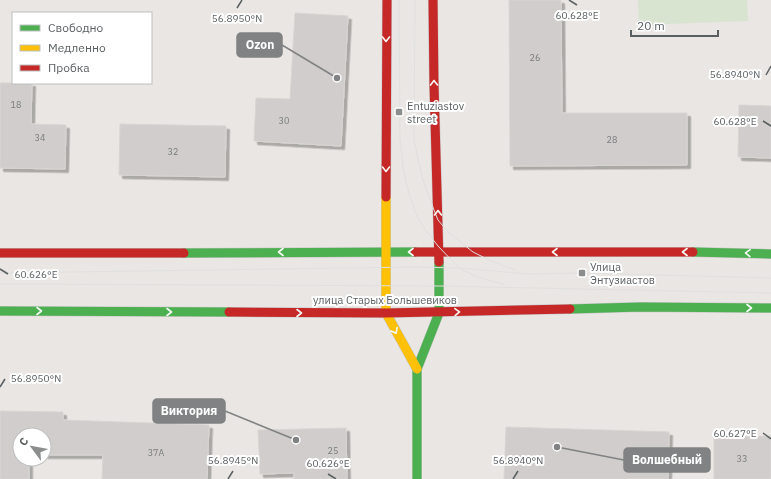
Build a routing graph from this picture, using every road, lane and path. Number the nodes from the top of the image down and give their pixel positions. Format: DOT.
graph roads {
  1 [pos="387,0"];
  2 [pos="433,0"];
  3 [pos="0,252"];
  4 [pos="385,252"];
  5 [pos="439,252"];
  6 [pos="771,254"];
  7 [pos="771,308"];
  8 [pos="0,311"];
  9 [pos="386,313"];
  10 [pos="439,313"];
  11 [pos="417,370"];
  12 [pos="417,479"];
  1 -- 4 [label="main road, one-way"];
  5 -- 2 [label="main road, one-way"];
  4 -- 3 [label="main road, one-way"];
  5 -- 4 [label="main road, one-way"];
  4 -- 9 [label="main road"];
  6 -- 5 [label="main road, one-way"];
  5 -- 10 [label="main road"];
  10 -- 7 [label="main road, улица Старых Большевиков, one-way"];
  8 -- 9 [label="main road, улица Старых Большевиков, one-way"];
  9 -- 10 [label="main road, улица Старых Большевиков"];
  9 -- 11 [label="main road, one-way"];
  10 -- 11 [label="main road"];
  11 -- 12 [label="main road"];
}
